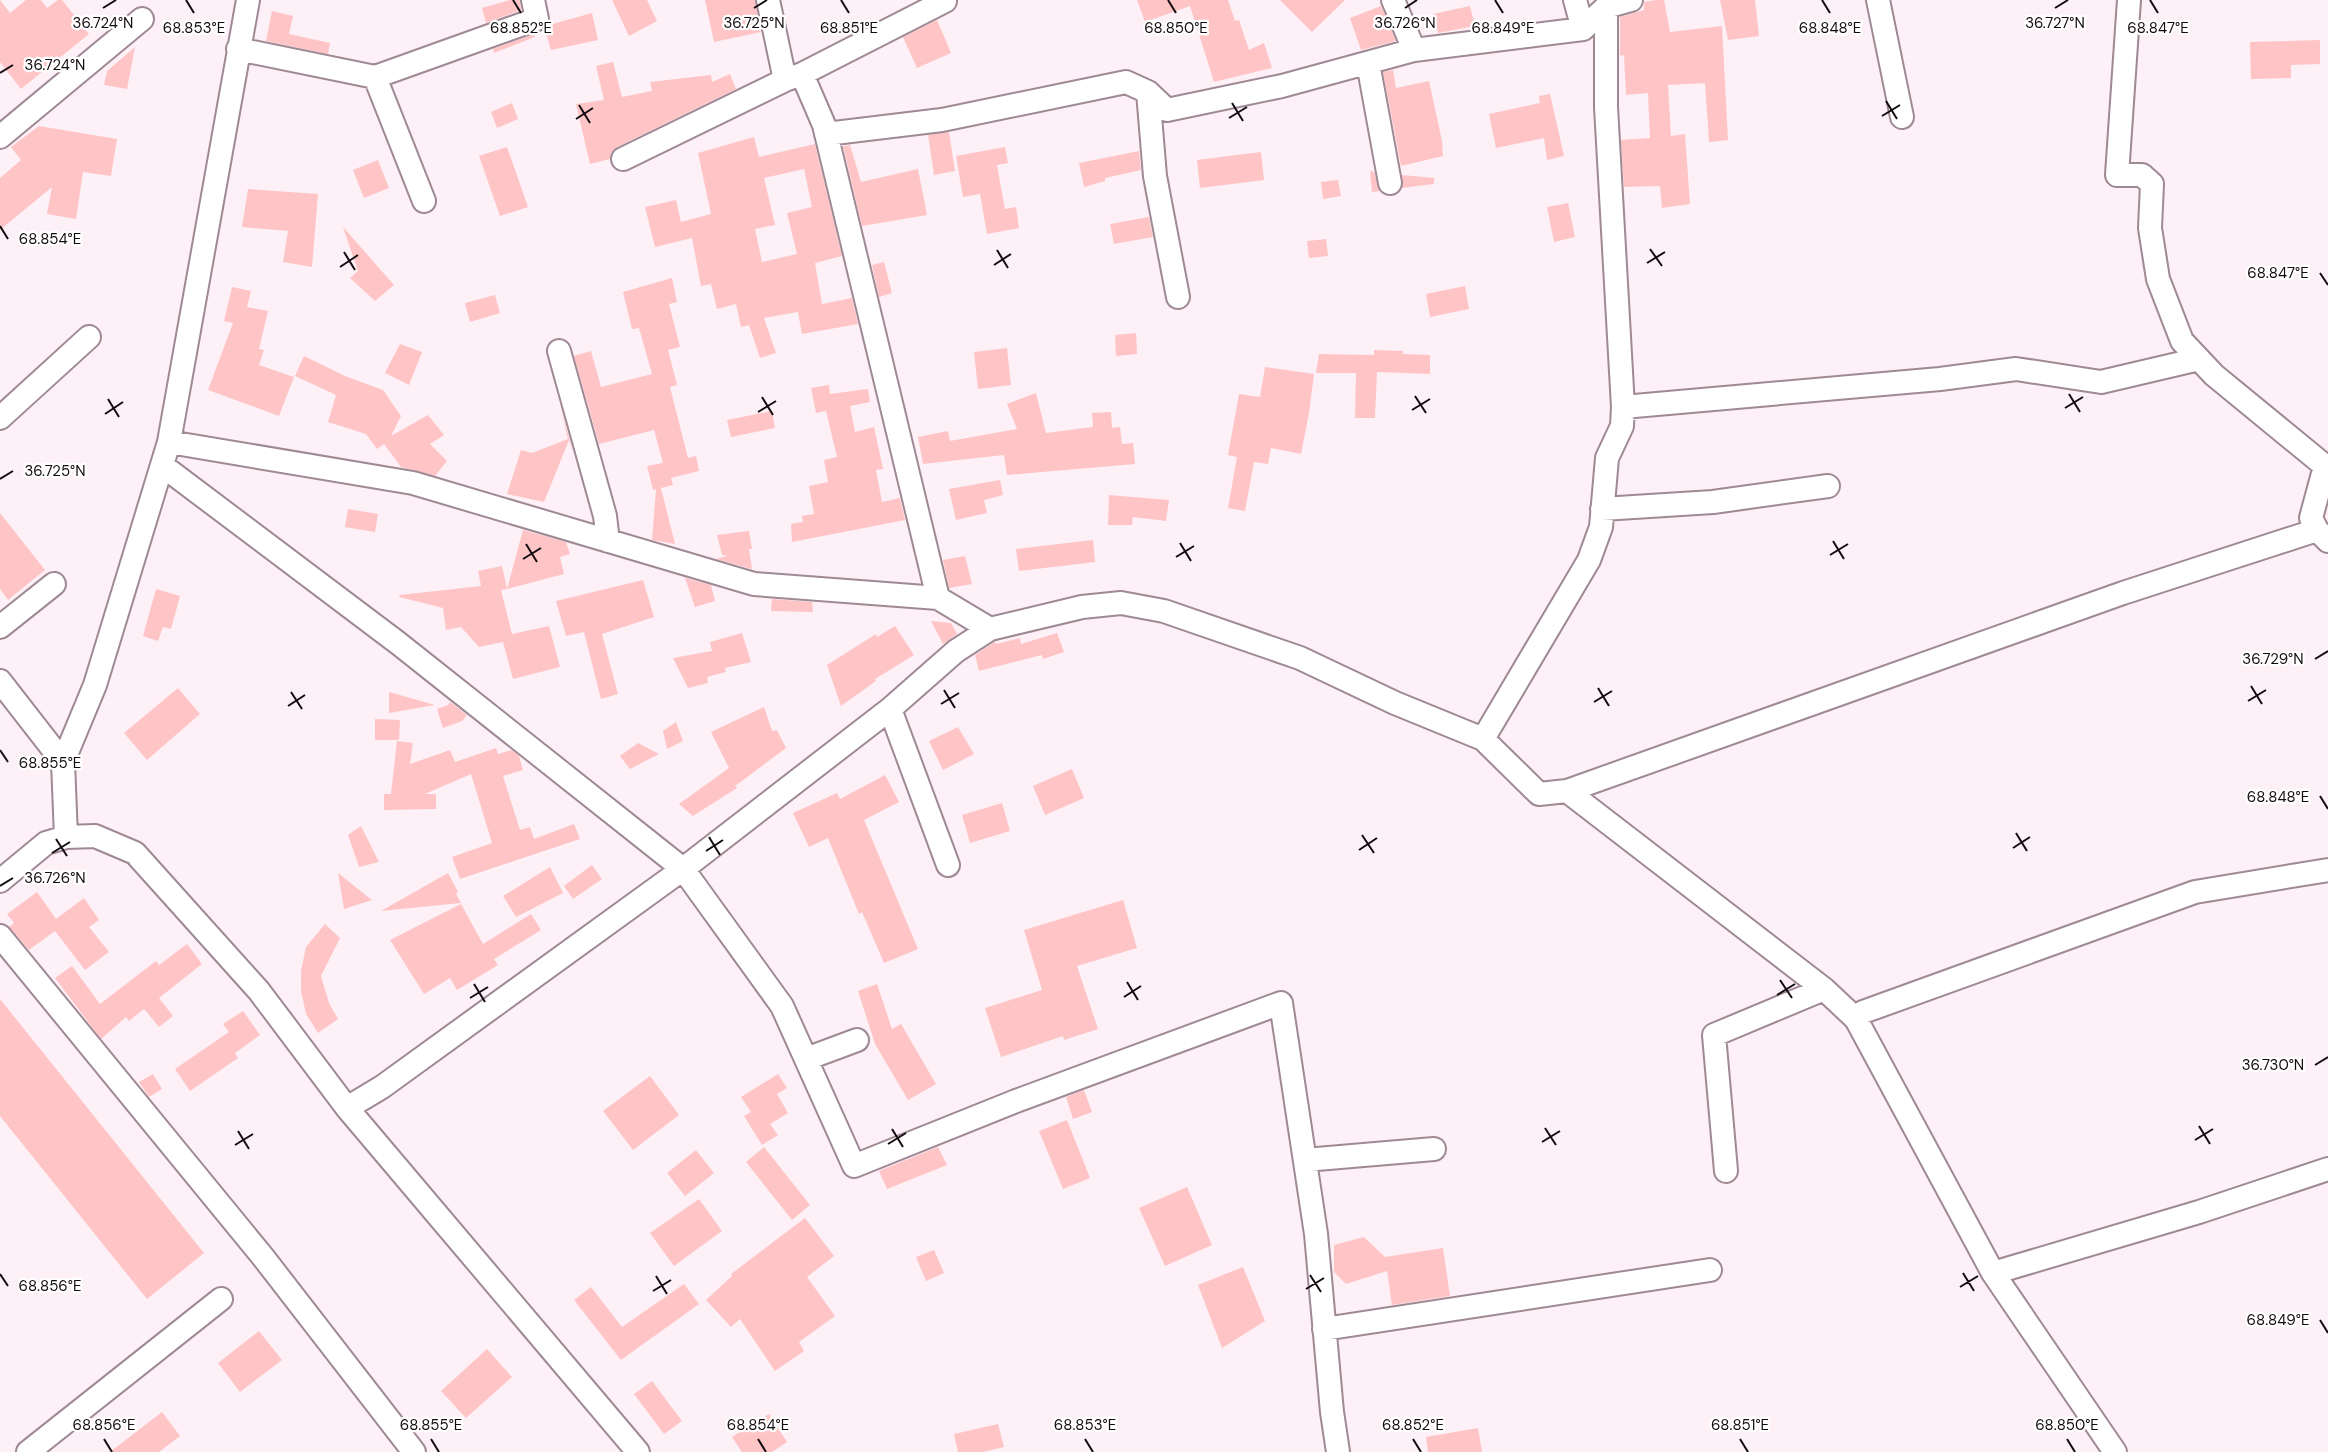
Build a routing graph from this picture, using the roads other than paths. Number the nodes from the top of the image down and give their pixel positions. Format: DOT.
graph roads {
  1 [pos="248,0"];
  2 [pos="533,0"];
  3 [pos="768,0"];
  4 [pos="1393,0"];
  5 [pos="1575,0"];
  6 [pos="1631,0"];
  7 [pos="1878,0"];
  8 [pos="2129,0"];
  9 [pos="945,1"];
  10 [pos="1606,7"];
  11 [pos="142,19"];
  12 [pos="1582,29"];
  13 [pos="238,49"];
  14 [pos="1414,50"];
  15 [pos="1368,63"];
  16 [pos="375,77"];
  17 [pos="794,77"];
  18 [pos="1148,92"];
  19 [pos="1902,117"];
  20 [pos="826,134"];
  21 [pos="0,137"];
  22 [pos="623,159"];
  23 [pos="1390,183"];
  24 [pos="424,201"];
  25 [pos="1178,297"];
  26 [pos="89,337"];
  27 [pos="559,351"];
  28 [pos="2199,359"];
  29 [pos="1623,407"];
  30 [pos="0,418"];
  31 [pos="169,442"];
  32 [pos="2326,461"];
  33 [pos="163,466"];
  34 [pos="1828,486"];
  35 [pos="1602,509"];
  36 [pos="2323,536"];
  37 [pos="608,541"];
  38 [pos="54,584"];
  39 [pos="938,598"];
  40 [pos="0,627"];
  41 [pos="990,629"];
  42 [pos="0,681"];
  43 [pos="890,709"];
  44 [pos="1483,739"];
  45 [pos="63,762"];
  46 [pos="1567,791"];
  47 [pos="66,837"];
  48 [pos="948,865"];
  49 [pos="683,868"];
  50 [pos="2328,870"];
  51 [pos="0,881"];
  52 [pos="0,936"];
  53 [pos="1824,989"];
  54 [pos="1856,1019"];
  55 [pos="857,1040"];
  56 [pos="806,1059"];
  57 [pos="347,1108"];
  58 [pos="1434,1149"];
  59 [pos="1305,1160"];
  60 [pos="2328,1169"];
  61 [pos="1726,1171"];
  62 [pos="1710,1270"];
  63 [pos="1993,1273"];
  64 [pos="221,1299"];
  65 [pos="1324,1329"];
  66 [pos="28,1452"];
  67 [pos="414,1452"];
  68 [pos="638,1452"];
  69 [pos="1338,1452"];
  70 [pos="2115,1452"];
  1 -- 13 [label="street"];
  2 -- 16 [label="street"];
  3 -- 17 [label="street"];
  4 -- 14 [label="street"];
  5 -- 12 [label="street"];
  6 -- 10 [label="street"];
  7 -- 19 [label="street"];
  8 -- 28 [label="street"];
  9 -- 17 [label="street"];
  10 -- 12 [label="street"];
  10 -- 29 [label="street"];
  11 -- 21 [label="street"];
  12 -- 14 [label="street"];
  13 -- 16 [label="street"];
  13 -- 31 [label="street"];
  14 -- 15 [label="street"];
  15 -- 18 [label="street"];
  15 -- 23 [label="street"];
  16 -- 24 [label="street"];
  17 -- 20 [label="street"];
  17 -- 22 [label="street"];
  18 -- 20 [label="street"];
  18 -- 25 [label="street"];
  20 -- 39 [label="street"];
  26 -- 30 [label="street"];
  27 -- 37 [label="street"];
  28 -- 29 [label="street"];
  28 -- 32 [label="street"];
  29 -- 35 [label="street"];
  31 -- 33 [label="street"];
  31 -- 37 [label="street"];
  32 -- 36 [label="street"];
  33 -- 45 [label="street"];
  33 -- 49 [label="street"];
  34 -- 35 [label="street"];
  35 -- 44 [label="street"];
  36 -- 46 [label="street"];
  37 -- 39 [label="street"];
  38 -- 40 [label="street"];
  39 -- 41 [label="street"];
  41 -- 43 [label="street"];
  41 -- 44 [label="street"];
  42 -- 45 [label="street"];
  43 -- 48 [label="street"];
  43 -- 49 [label="street"];
  44 -- 46 [label="street"];
  45 -- 47 [label="street"];
  46 -- 53 [label="street"];
  47 -- 51 [label="street"];
  47 -- 57 [label="street"];
  49 -- 56 [label="street"];
  49 -- 57 [label="street"];
  50 -- 54 [label="street"];
  52 -- 67 [label="street"];
  53 -- 54 [label="street"];
  53 -- 61 [label="street"];
  54 -- 63 [label="street"];
  55 -- 56 [label="street"];
  56 -- 59 [label="street"];
  57 -- 68 [label="street"];
  58 -- 59 [label="street"];
  59 -- 65 [label="street"];
  60 -- 63 [label="street"];
  62 -- 65 [label="street"];
  63 -- 70 [label="street"];
  64 -- 66 [label="street"];
  65 -- 69 [label="street"];
}
